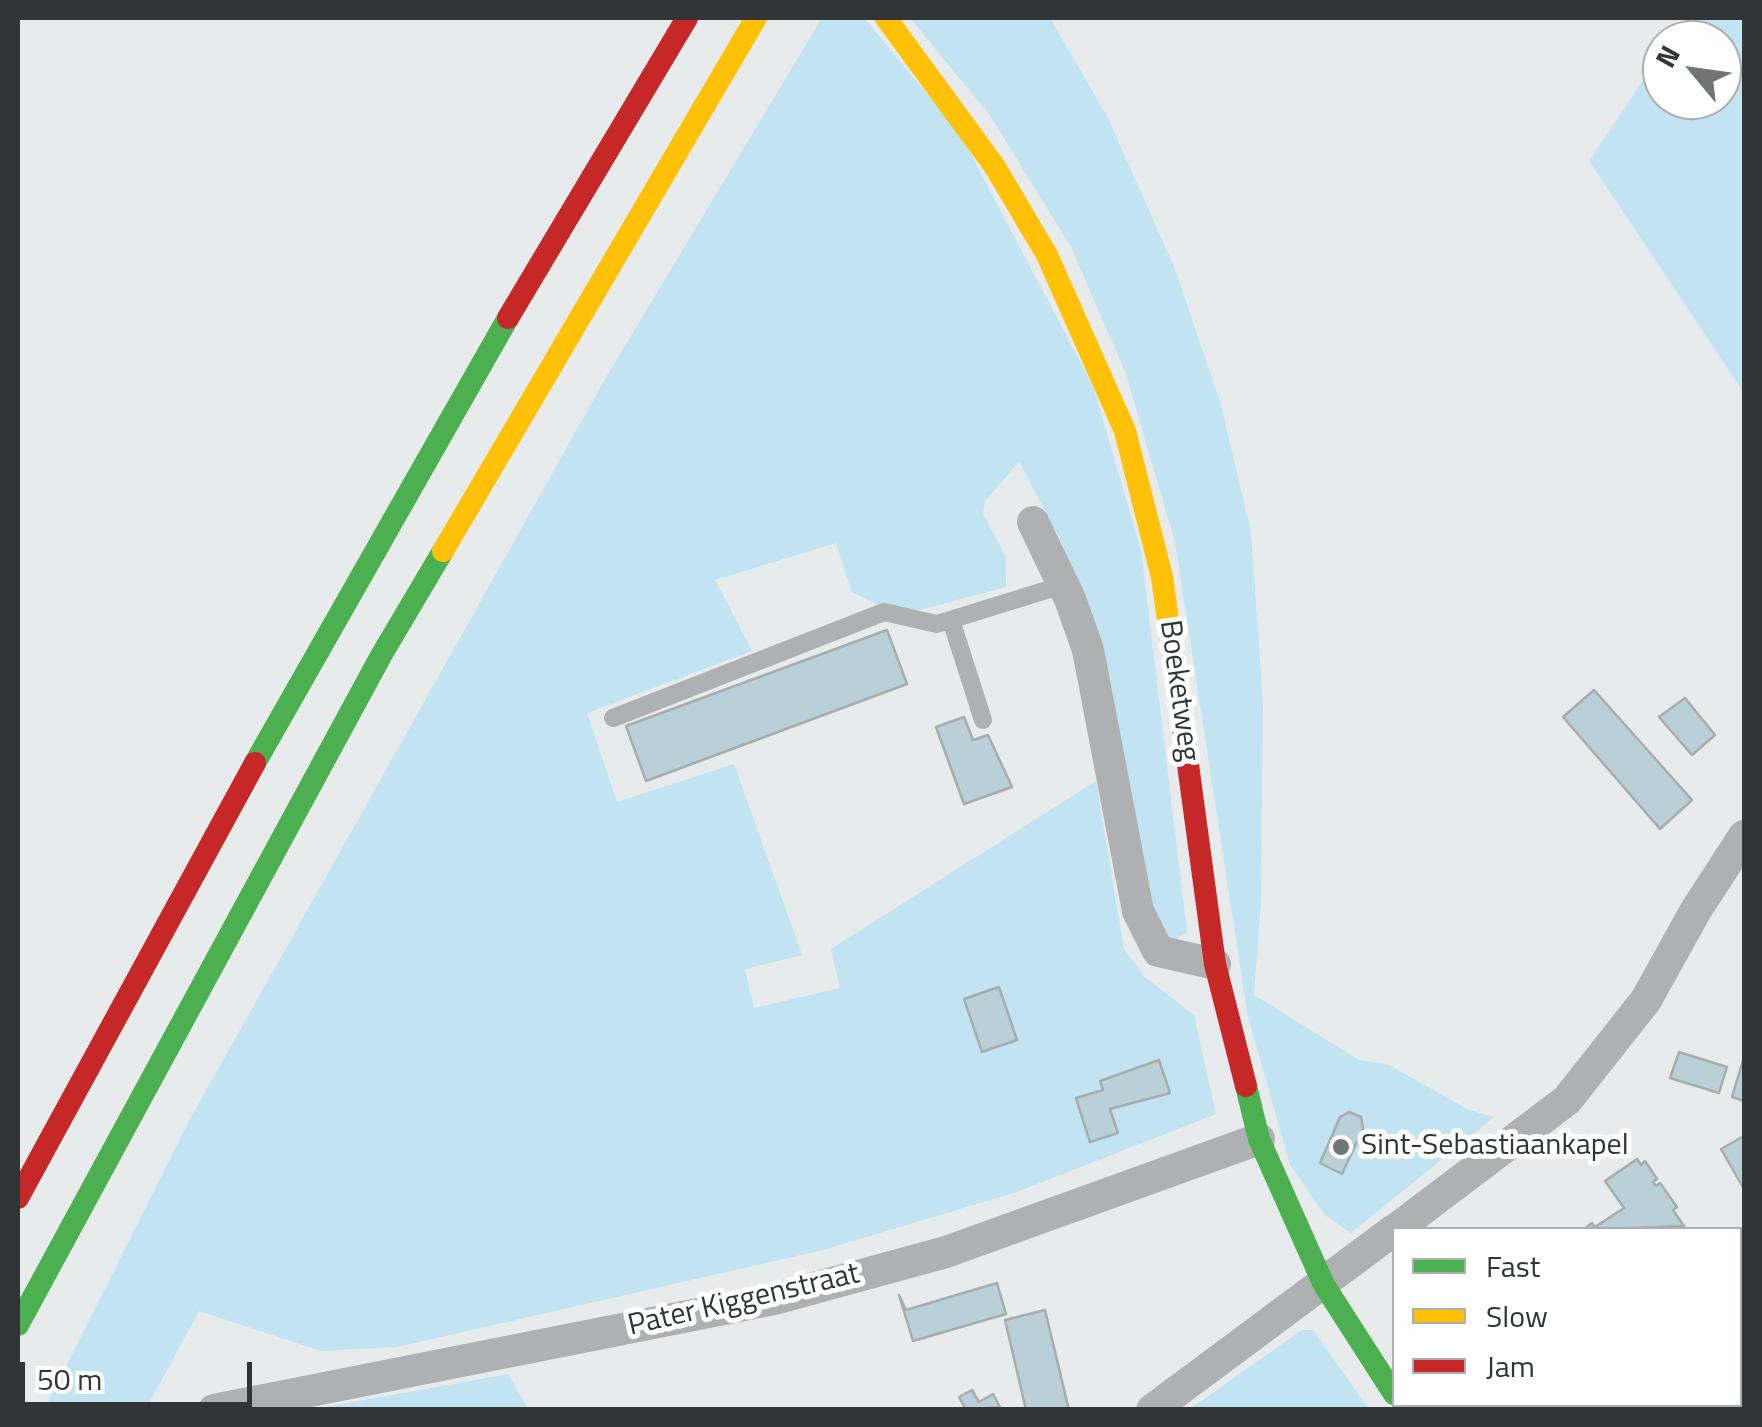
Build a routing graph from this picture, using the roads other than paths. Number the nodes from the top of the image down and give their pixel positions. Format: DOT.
graph roads {
  1 [pos="687,18"];
  2 [pos="756,18"];
  3 [pos="886,18"];
  4 [pos="1033,522"];
  5 [pos="1063,586"];
  6 [pos="951,620"];
  7 [pos="613,718"];
  8 [pos="983,720"];
  9 [pos="1744,836"];
  10 [pos="1215,964"];
  11 [pos="1259,1138"];
  12 [pos="18,1198"];
  13 [pos="1399,1227"];
  14 [pos="1392,1232"];
  15 [pos="1324,1284"];
  16 [pos="18,1325"];
  17 [pos="1392,1391"];
  18 [pos="214,1410"];
  19 [pos="1152,1410"];
  1 -- 12 [label="main road"];
  2 -- 16 [label="main road"];
  3 -- 10 [label="main road, Boeketweg"];
  4 -- 5 [label="street"];
  5 -- 6 [label="lane"];
  5 -- 10 [label="street"];
  6 -- 7 [label="lane"];
  6 -- 8 [label="lane"];
  9 -- 13 [label="street"];
  10 -- 11 [label="main road, Boeketweg"];
  11 -- 15 [label="main road, Boeketweg"];
  11 -- 18 [label="street, Pater Kiggenstraat"];
  14 -- 15 [label="street"];
  15 -- 17 [label="main road, Boeketweg"];
  15 -- 19 [label="street"];
}
